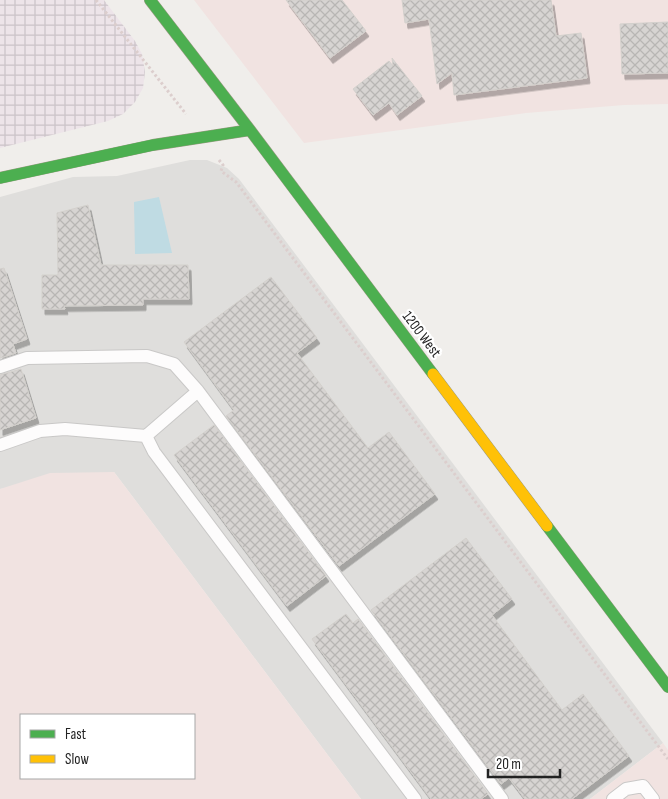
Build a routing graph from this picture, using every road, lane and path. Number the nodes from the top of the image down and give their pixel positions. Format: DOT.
graph roads {
  1 [pos="96,0"];
  2 [pos="150,0"];
  3 [pos="146,66"];
  4 [pos="250,130"];
  5 [pos="222,165"];
  6 [pos="0,178"];
  7 [pos="0,367"];
  8 [pos="198,391"];
  9 [pos="146,436"];
  10 [pos="0,445"];
  11 [pos="668,687"];
  12 [pos="668,759"];
  13 [pos="415,799"];
  14 [pos="502,799"];
  15 [pos="612,799"];
  16 [pos="653,799"];
  1 -- 3 [label="path"];
  2 -- 4 [label="main road, 1200 West"];
  4 -- 6 [label="main road"];
  4 -- 11 [label="main road, 1200 West"];
  5 -- 12 [label="path"];
  7 -- 8 [label="lane"];
  8 -- 9 [label="lane"];
  8 -- 14 [label="lane"];
  9 -- 10 [label="lane"];
  9 -- 13 [label="lane"];
  15 -- 16 [label="lane"];
}
